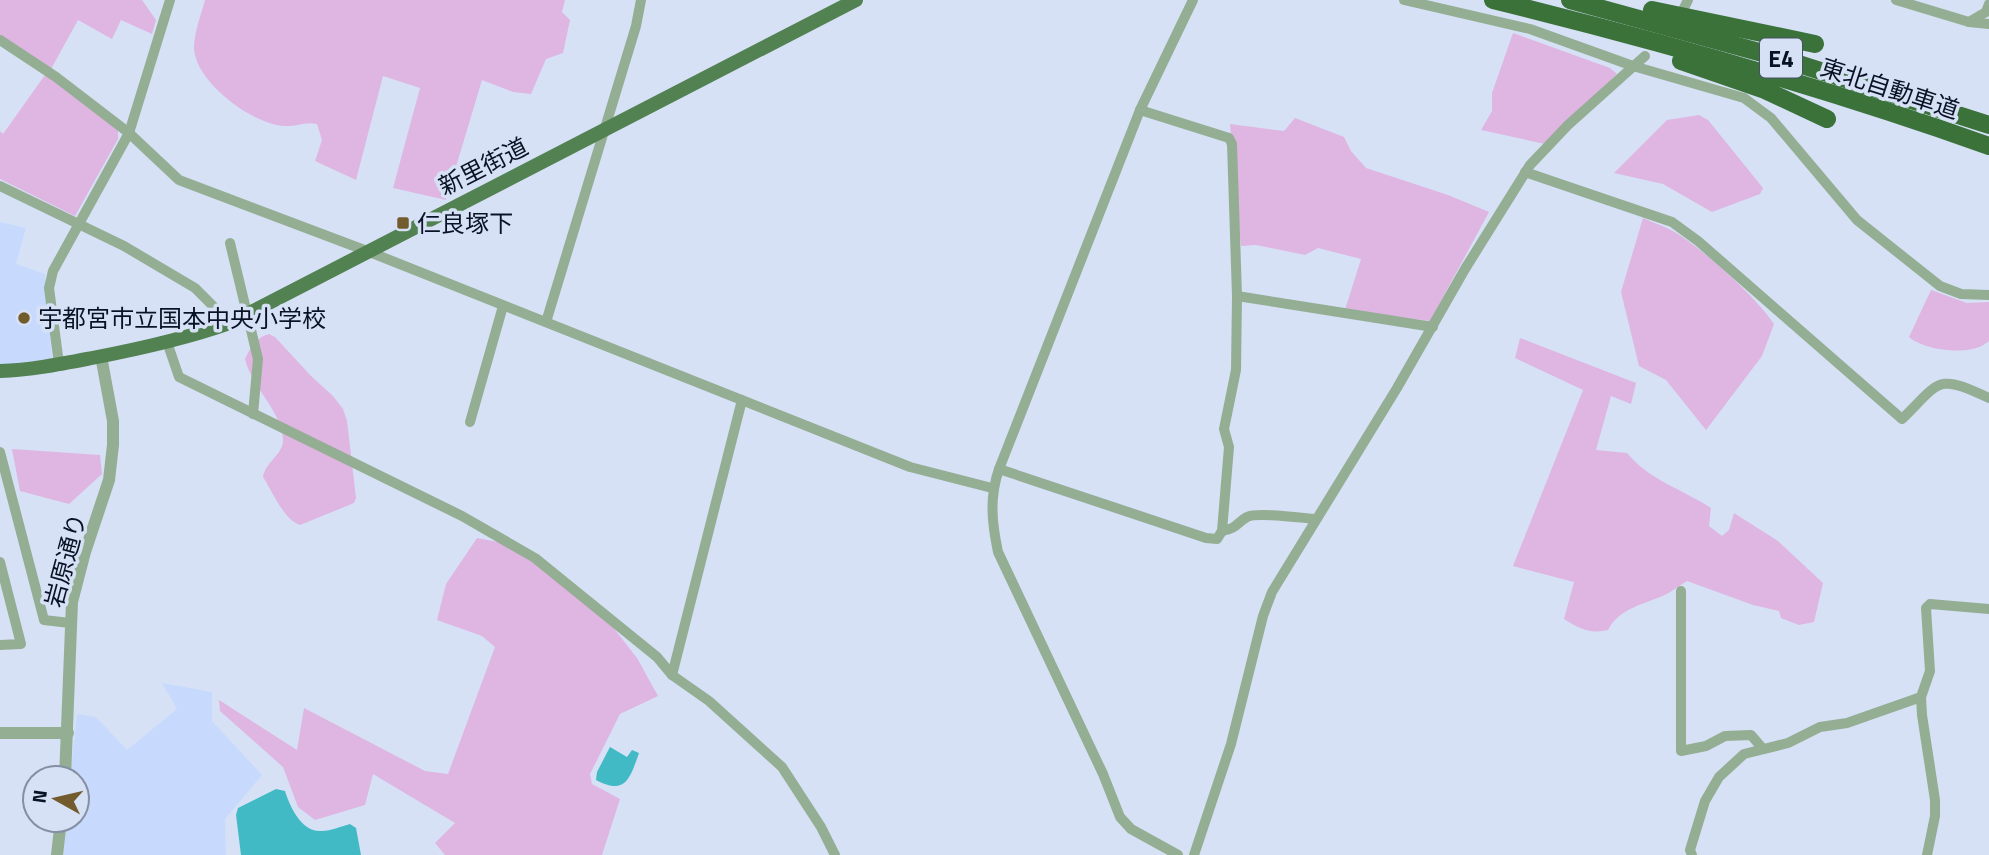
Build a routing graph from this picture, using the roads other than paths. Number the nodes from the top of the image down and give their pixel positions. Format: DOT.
graph roads {
  1 [pos="170,0"];
  2 [pos="641,0"];
  3 [pos="856,0"];
  4 [pos="1193,0"];
  5 [pos="1404,0"];
  6 [pos="1493,0"];
  7 [pos="1570,0"];
  8 [pos="1608,0"];
  9 [pos="1896,0"];
  10 [pos="1989,4"];
  11 [pos="1969,22"];
  12 [pos="1989,24"];
  13 [pos="1597,26"];
  14 [pos="0,40"];
  15 [pos="1815,44"];
  16 [pos="1645,56"];
  17 [pos="1633,66"];
  18 [pos="1140,110"];
  19 [pos="1827,119"];
  20 [pos="1989,125"];
  21 [pos="605,129"];
  22 [pos="129,133"];
  23 [pos="1989,146"];
  24 [pos="1525,172"];
  25 [pos="0,186"];
  26 [pos="80,224"];
  27 [pos="230,243"];
  28 [pos="367,251"];
  29 [pos="1989,295"];
  30 [pos="1237,296"];
  31 [pos="503,306"];
  32 [pos="248,314"];
  33 [pos="546,322"];
  34 [pos="230,323"];
  35 [pos="1433,327"];
  36 [pos="167,342"];
  37 [pos="101,356"];
  38 [pos="59,364"];
  39 [pos="0,371"];
  40 [pos="1989,398"];
  41 [pos="741,400"];
  42 [pos="253,414"];
  43 [pos="470,422"];
  44 [pos="0,452"];
  45 [pos="999,470"];
  46 [pos="992,488"];
  47 [pos="1317,519"];
  48 [pos="1222,531"];
  49 [pos="0,562"];
  50 [pos="1681,591"];
  51 [pos="1989,609"];
  52 [pos="70,623"];
  53 [pos="0,645"];
  54 [pos="672,675"];
  55 [pos="1921,697"];
  56 [pos="0,733"];
  57 [pos="68,733"];
  58 [pos="1763,749"];
  59 [pos="66,764"];
  60 [pos="59,834"];
  61 [pos="57,855"];
  62 [pos="835,855"];
  63 [pos="1178,855"];
  64 [pos="1195,855"];
  65 [pos="1692,855"];
  66 [pos="1927,855"];
  1 -- 22 [label="street"];
  2 -- 21 [label="street"];
  3 -- 21 [label="main road, 新里街道"];
  4 -- 18 [label="street"];
  5 -- 17 [label="street"];
  6 -- 13 [label="highway, 東北自動車道 / E4"];
  7 -- 20 [label="highway, 東北自動車道 / E4"];
  8 -- 15 [label="highway"];
  9 -- 11 [label="street"];
  10 -- 11 [label="street"];
  11 -- 12 [label="street"];
  13 -- 19 [label="highway"];
  13 -- 23 [label="highway, 東北自動車道 / E4"];
  14 -- 22 [label="street"];
  16 -- 17 [label="street"];
  17 -- 24 [label="street"];
  17 -- 29 [label="street"];
  18 -- 30 [label="street"];
  18 -- 45 [label="street"];
  21 -- 28 [label="main road, 新里街道"];
  21 -- 33 [label="street"];
  22 -- 26 [label="street"];
  22 -- 28 [label="street"];
  24 -- 35 [label="street"];
  24 -- 40 [label="street"];
  25 -- 26 [label="street"];
  26 -- 34 [label="street"];
  26 -- 38 [label="street"];
  27 -- 32 [label="street"];
  28 -- 31 [label="street"];
  28 -- 32 [label="main road, 新里街道"];
  30 -- 35 [label="street"];
  30 -- 48 [label="street"];
  31 -- 33 [label="street"];
  31 -- 43 [label="street"];
  32 -- 34 [label="main road, 新里街道"];
  32 -- 42 [label="street"];
  33 -- 41 [label="street"];
  34 -- 36 [label="main road, 新里街道"];
  35 -- 47 [label="street"];
  36 -- 37 [label="main road, 新里街道"];
  36 -- 42 [label="street"];
  37 -- 38 [label="main road, 新里街道"];
  37 -- 52 [label="street, 岩原通り"];
  38 -- 39 [label="main road, 新里街道"];
  41 -- 46 [label="street"];
  41 -- 54 [label="street"];
  42 -- 54 [label="street"];
  44 -- 52 [label="street"];
  45 -- 46 [label="street"];
  45 -- 48 [label="street"];
  46 -- 63 [label="street"];
  47 -- 48 [label="street"];
  47 -- 64 [label="street"];
  49 -- 53 [label="street"];
  50 -- 58 [label="street"];
  51 -- 55 [label="street"];
  52 -- 57 [label="street, 岩原通り"];
  54 -- 62 [label="street"];
  55 -- 58 [label="street"];
  55 -- 66 [label="street"];
  56 -- 57 [label="street"];
  57 -- 59 [label="street, 岩原通り"];
  58 -- 65 [label="street"];
  60 -- 61 [label="street"];
}
